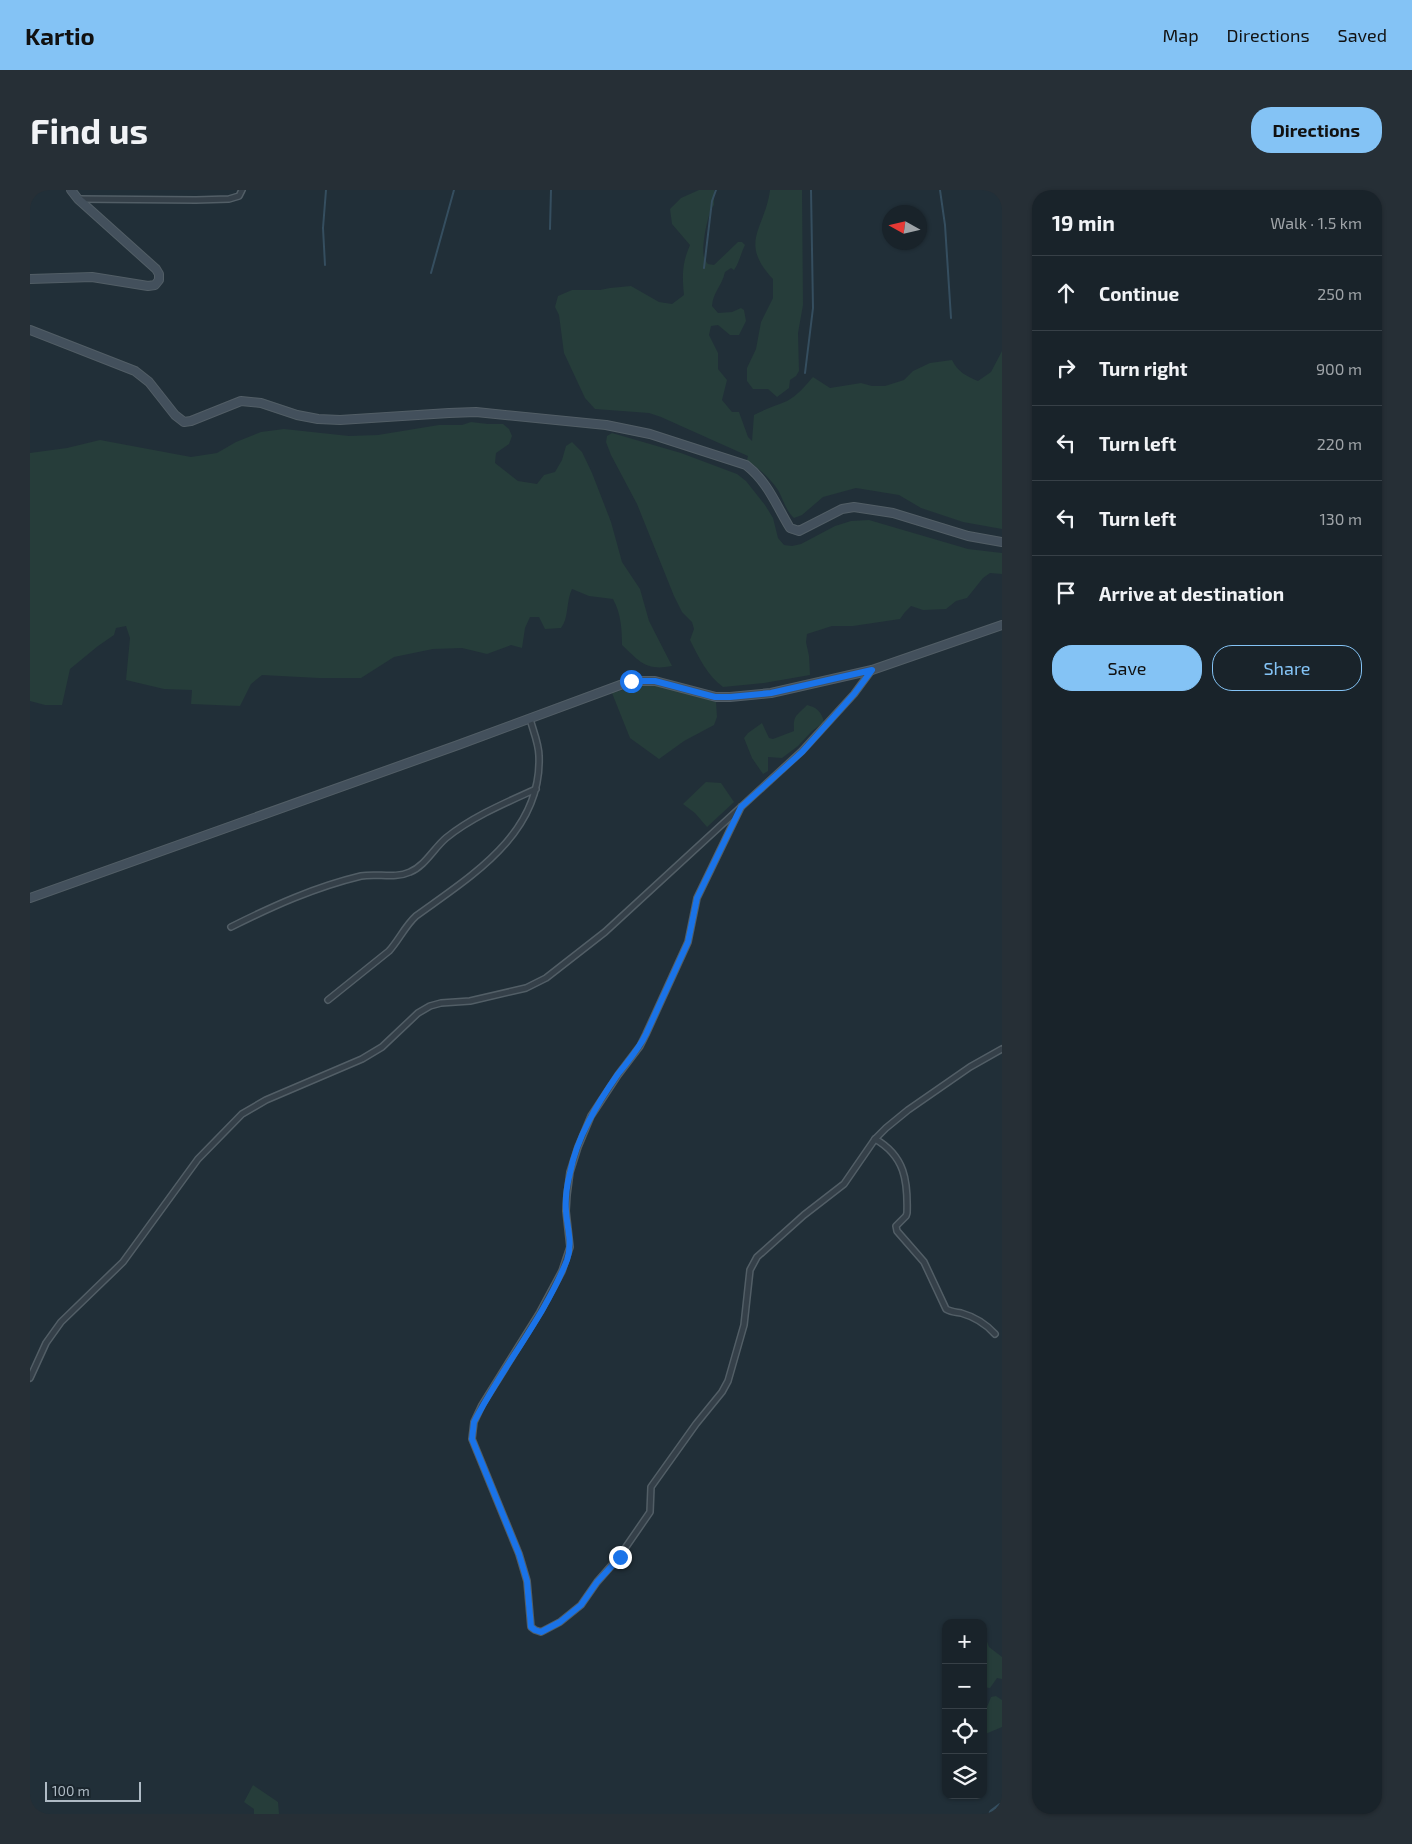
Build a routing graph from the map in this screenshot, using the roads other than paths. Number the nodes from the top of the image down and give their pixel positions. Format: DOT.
graph roads {
  1 [pos="71,190"];
  2 [pos="242,190"];
  3 [pos="78,199"];
  4 [pos="30,279"];
  5 [pos="30,330"];
  6 [pos="1002,542"];
  7 [pos="1002,625"];
  8 [pos="872,670"];
  9 [pos="530,719"];
  10 [pos="536,789"];
  11 [pos="741,807"];
  12 [pos="30,898"];
  13 [pos="231,927"];
  14 [pos="328,1000"];
  15 [pos="1002,1049"];
  16 [pos="875,1139"];
  17 [pos="995,1334"];
  18 [pos="30,1378"];
  1 -- 3 [label="main road"];
  2 -- 3 [label="street"];
  3 -- 4 [label="main road"];
  5 -- 6 [label="main road"];
  7 -- 8 [label="main road"];
  8 -- 9 [label="main road"];
  8 -- 11 [label="street"];
  9 -- 10 [label="street"];
  9 -- 12 [label="main road"];
  10 -- 13 [label="street"];
  10 -- 14 [label="street"];
  11 -- 16 [label="street"];
  11 -- 18 [label="street"];
  15 -- 16 [label="street"];
  16 -- 17 [label="street"];
}
